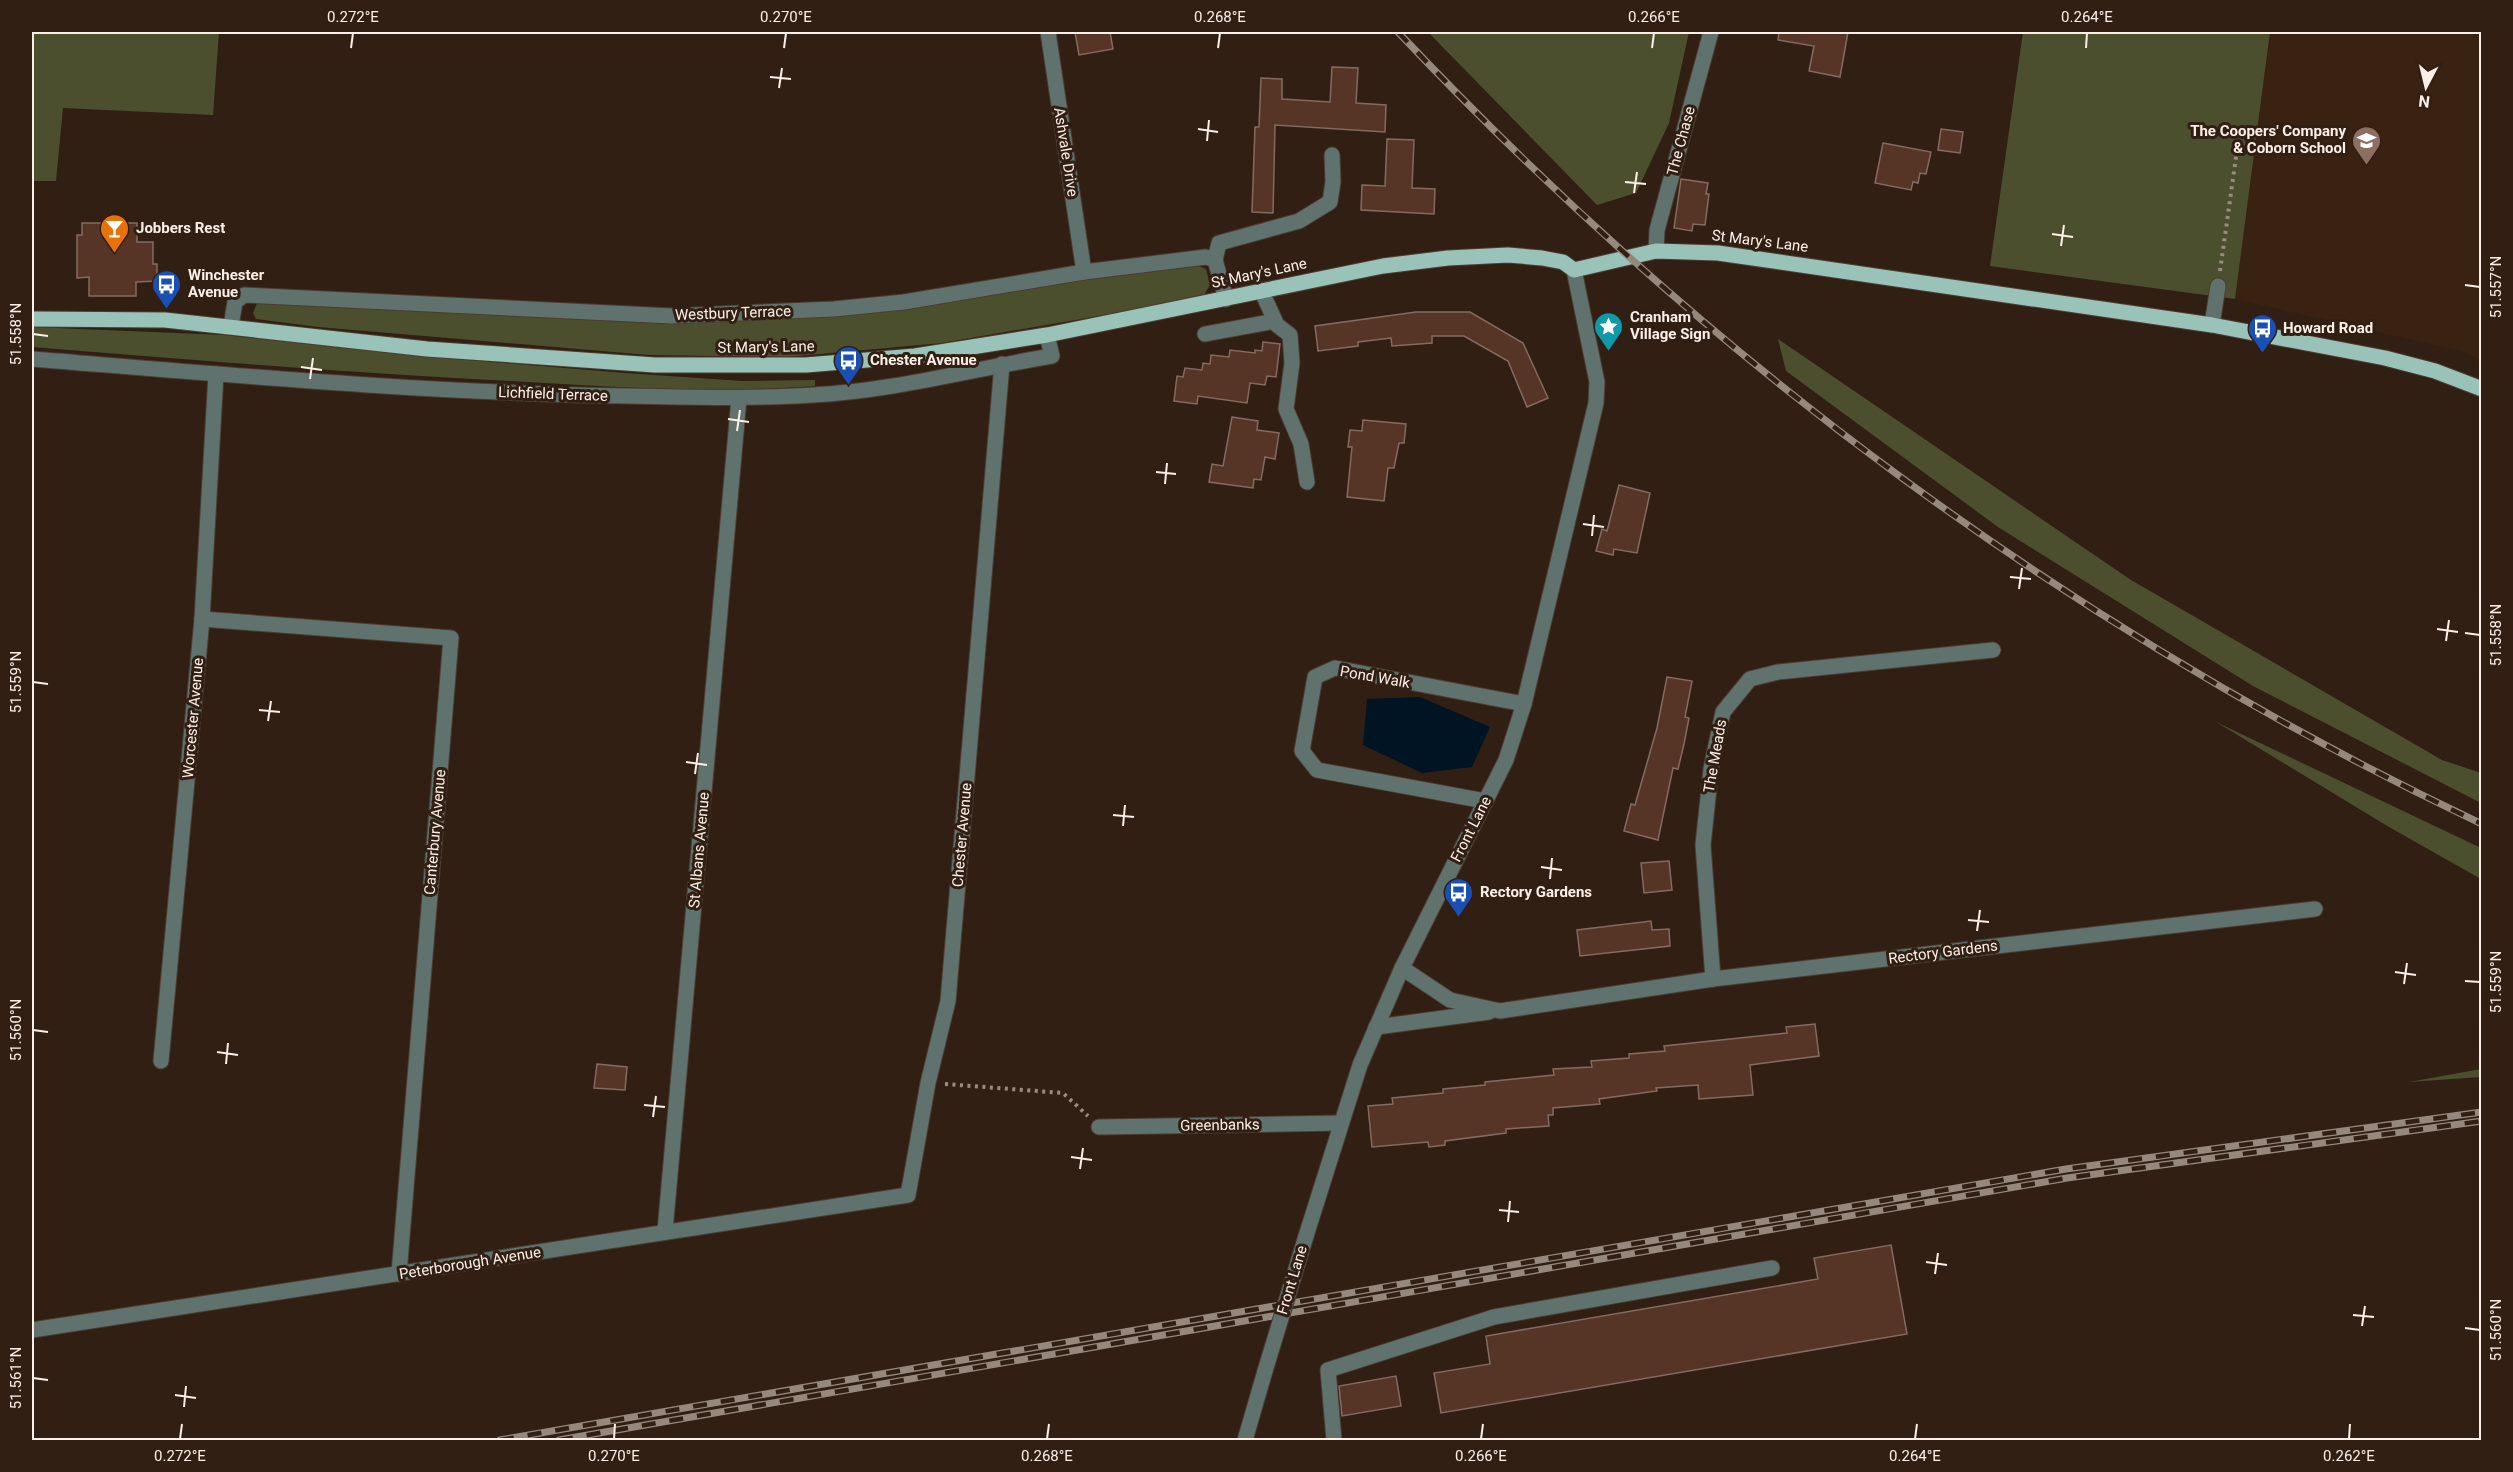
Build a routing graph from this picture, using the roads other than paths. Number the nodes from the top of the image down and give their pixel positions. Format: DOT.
graph roads {
  1 [pos="1048,32"];
  2 [pos="1711,32"];
  3 [pos="1332,155"];
  4 [pos="1656,251"];
  5 [pos="1215,260"];
  6 [pos="1574,270"];
  7 [pos="1084,272"];
  8 [pos="2218,286"];
  9 [pos="1261,290"];
  10 [pos="1226,299"];
  11 [pos="32,319"];
  12 [pos="1275,321"];
  13 [pos="2212,325"];
  14 [pos="231,326"];
  15 [pos="1204,334"];
  16 [pos="1047,335"];
  17 [pos="32,359"];
  18 [pos="1002,364"];
  19 [pos="216,374"];
  20 [pos="2481,390"];
  21 [pos="740,398"];
  22 [pos="1307,482"];
  23 [pos="202,619"];
  24 [pos="1994,650"];
  25 [pos="1524,704"];
  26 [pos="1485,801"];
  27 [pos="2315,909"];
  28 [pos="1402,968"];
  29 [pos="1713,979"];
  30 [pos="1500,1011"];
  31 [pos="1376,1027"];
  32 [pos="161,1061"];
  33 [pos="1341,1123"];
  34 [pos="1099,1127"];
  35 [pos="908,1195"];
  36 [pos="665,1231"];
  37 [pos="1772,1268"];
  38 [pos="399,1274"];
  39 [pos="32,1330"];
  40 [pos="1245,1440"];
  41 [pos="1334,1440"];
  1 -- 7 [label="street, Ashvale Drive"];
  2 -- 4 [label="street, The Chase"];
  3 -- 5 [label="street"];
  4 -- 6 [label="main road, St Mary's Lane"];
  4 -- 13 [label="main road, St Mary's Lane"];
  5 -- 7 [label="street, Westbury Terrace"];
  5 -- 10 [label="street"];
  6 -- 9 [label="main road, St Mary's Lane"];
  6 -- 25 [label="street, Front Lane"];
  7 -- 14 [label="street, Westbury Terrace"];
  8 -- 13 [label="street"];
  9 -- 10 [label="main road, St Mary's Lane"];
  9 -- 12 [label="street"];
  10 -- 16 [label="main road, St Mary's Lane"];
  11 -- 14 [label="main road, St Mary's Lane"];
  12 -- 15 [label="street"];
  12 -- 22 [label="street"];
  13 -- 20 [label="main road, St Mary's Lane"];
  14 -- 16 [label="main road, St Mary's Lane"];
  16 -- 18 [label="street, Lichfield Terrace"];
  17 -- 19 [label="street, Lichfield Terrace"];
  18 -- 21 [label="street, Lichfield Terrace"];
  18 -- 35 [label="street, Chester Avenue"];
  19 -- 21 [label="street, Lichfield Terrace"];
  19 -- 23 [label="street, Worcester Avenue"];
  21 -- 36 [label="street, St Albans Avenue"];
  23 -- 32 [label="street, Worcester Avenue"];
  23 -- 38 [label="street, Canterbury Avenue"];
  24 -- 29 [label="street, The Meads"];
  25 -- 26 [label="street, Front Lane"];
  25 -- 26 [label="street, Pond Walk"];
  26 -- 28 [label="street, Front Lane"];
  27 -- 29 [label="street, Rectory Gardens"];
  28 -- 30 [label="street, Rectory Gardens"];
  28 -- 31 [label="street, Front Lane"];
  29 -- 30 [label="street, Rectory Gardens"];
  30 -- 31 [label="street"];
  31 -- 33 [label="street, Front Lane"];
  33 -- 34 [label="street, Greenbanks"];
  33 -- 40 [label="street, Front Lane, bridge"];
  35 -- 36 [label="street, Peterborough Avenue"];
  36 -- 38 [label="street, Peterborough Avenue"];
  37 -- 41 [label="street"];
  38 -- 39 [label="street, Peterborough Avenue"];
}
